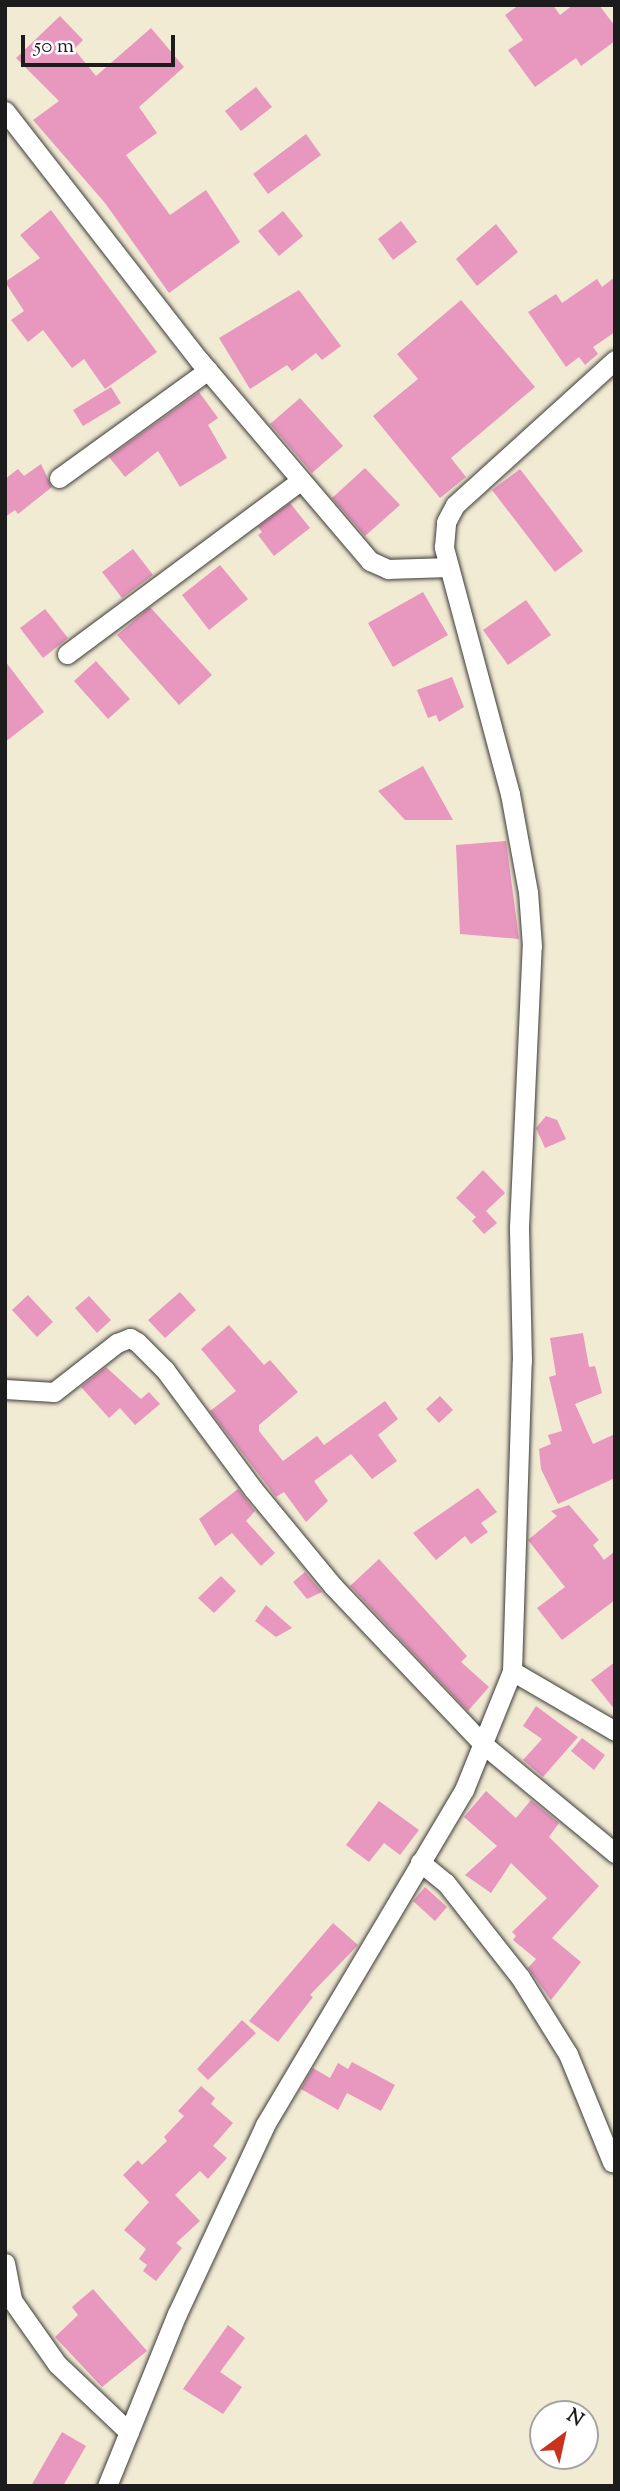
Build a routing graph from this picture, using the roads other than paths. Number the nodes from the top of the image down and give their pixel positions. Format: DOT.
graph roads {
  1 [pos="5,111"];
  2 [pos="615,360"];
  3 [pos="208,370"];
  4 [pos="59,478"];
  5 [pos="300,481"];
  6 [pos="449,567"];
  7 [pos="67,654"];
  8 [pos="5,1389"];
  9 [pos="512,1671"];
  10 [pos="615,1731"];
  11 [pos="484,1745"];
  12 [pos="615,1853"];
  13 [pos="419,1863"];
  14 [pos="612,2162"];
  15 [pos="5,2263"];
  16 [pos="130,2432"];
  17 [pos="107,2486"];
  1 -- 3 [label="street"];
  2 -- 6 [label="street"];
  3 -- 4 [label="street"];
  3 -- 5 [label="street"];
  5 -- 6 [label="street"];
  5 -- 7 [label="street"];
  6 -- 9 [label="street"];
  8 -- 11 [label="street"];
  9 -- 10 [label="street"];
  9 -- 11 [label="street"];
  11 -- 12 [label="street"];
  11 -- 13 [label="street"];
  13 -- 14 [label="street"];
  13 -- 16 [label="street"];
  15 -- 16 [label="street"];
  16 -- 17 [label="street"];
}
